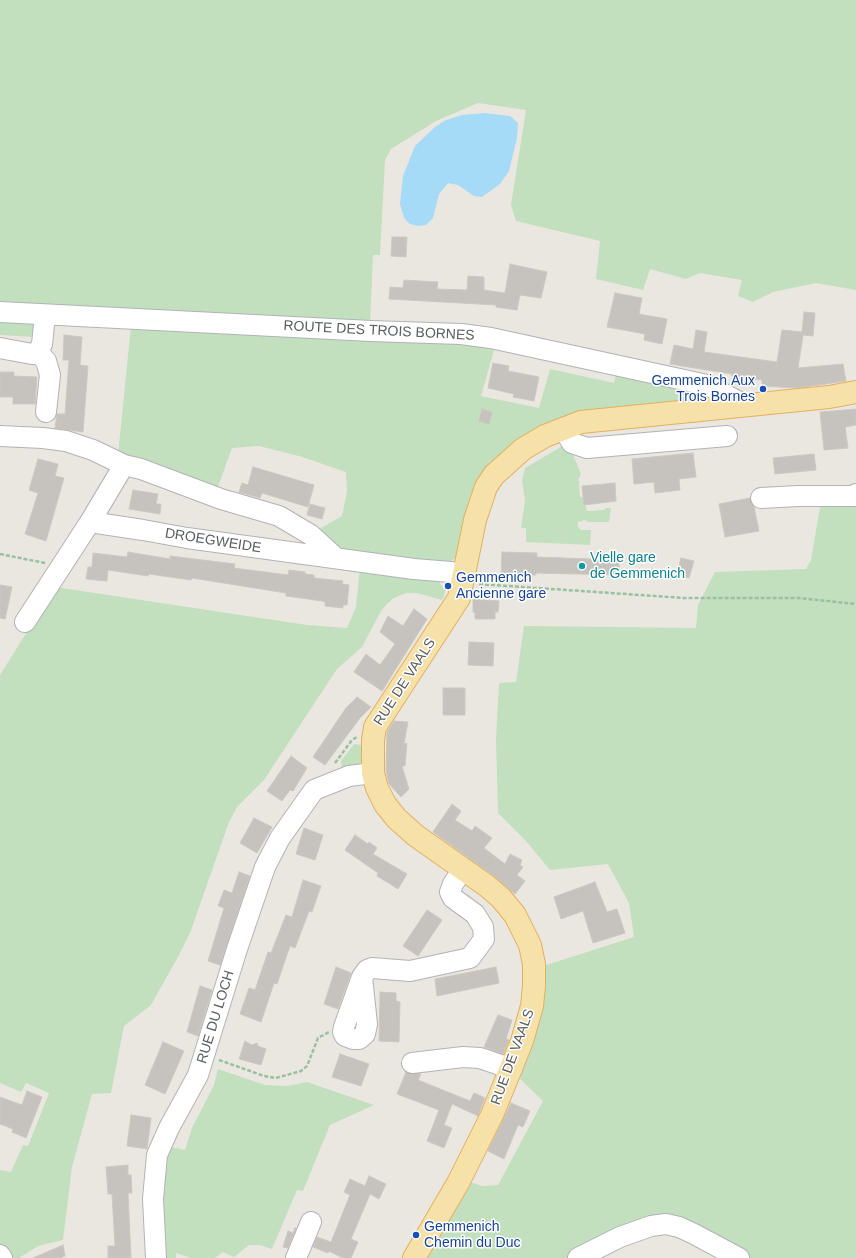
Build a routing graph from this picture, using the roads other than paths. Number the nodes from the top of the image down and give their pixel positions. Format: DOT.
graph roads {
  1 [pos="0,312"];
  2 [pos="45,315"];
  3 [pos="0,348"];
  4 [pos="38,352"];
  5 [pos="856,392"];
  6 [pos="747,406"];
  7 [pos="46,412"];
  8 [pos="619,417"];
  9 [pos="563,428"];
  10 [pos="0,436"];
  11 [pos="727,436"];
  12 [pos="623,445"];
  13 [pos="124,465"];
  14 [pos="856,494"];
  15 [pos="761,498"];
  16 [pos="90,522"];
  17 [pos="336,558"];
  18 [pos="464,578"];
  19 [pos="25,622"];
  20 [pos="373,773"];
  21 [pos="463,870"];
  22 [pos="343,1032"];
  23 [pos="412,1062"];
  24 [pos="512,1069"];
  25 [pos="311,1222"];
  26 [pos="0,1254"];
  27 [pos="2,1258"];
  28 [pos="156,1258"];
  29 [pos="296,1258"];
  30 [pos="414,1258"];
  31 [pos="578,1258"];
  32 [pos="739,1258"];
  1 -- 2 [label="street, ROUTE DES TROIS BORNES"];
  2 -- 4 [label="street"];
  2 -- 6 [label="street, ROUTE DES TROIS BORNES"];
  3 -- 4 [label="street"];
  4 -- 7 [label="street"];
  5 -- 6 [label="main road, RUE DE VAALS"];
  6 -- 8 [label="main road, RUE DE VAALS"];
  8 -- 9 [label="main road, RUE DE VAALS"];
  8 -- 12 [label="street"];
  9 -- 12 [label="street"];
  9 -- 18 [label="main road, RUE DE VAALS"];
  10 -- 13 [label="street"];
  11 -- 12 [label="street"];
  13 -- 16 [label="street"];
  13 -- 17 [label="street"];
  14 -- 15 [label="street"];
  16 -- 17 [label="street, DROEGWEIDE"];
  16 -- 19 [label="street"];
  17 -- 18 [label="street, DROEGWEIDE"];
  18 -- 20 [label="main road, RUE DE VAALS"];
  20 -- 21 [label="main road, RUE DE VAALS"];
  20 -- 28 [label="street, RUE DU LOCH"];
  21 -- 22 [label="street"];
  21 -- 24 [label="main road, RUE DE VAALS"];
  23 -- 24 [label="street"];
  24 -- 30 [label="main road, RUE DE VAALS"];
  25 -- 29 [label="street"];
  26 -- 27 [label="street"];
  31 -- 32 [label="street"];
}
